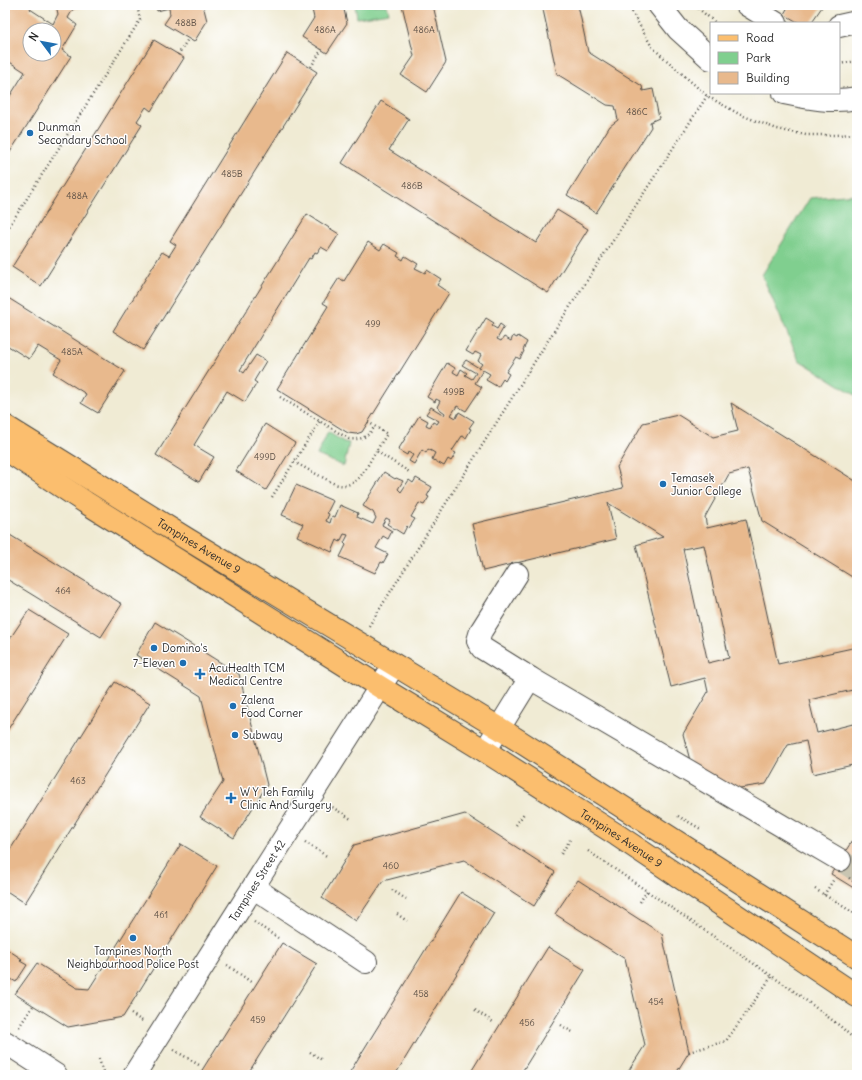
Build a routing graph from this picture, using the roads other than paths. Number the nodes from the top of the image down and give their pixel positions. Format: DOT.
graph roads {
  1 [pos="659,5"];
  2 [pos="747,5"];
  3 [pos="774,22"];
  4 [pos="857,22"];
  5 [pos="840,26"];
  6 [pos="710,58"];
  7 [pos="789,94"];
  8 [pos="857,98"];
  9 [pos="5,426"];
  10 [pos="5,449"];
  11 [pos="517,574"];
  12 [pos="394,665"];
  13 [pos="530,678"];
  14 [pos="380,687"];
  15 [pos="499,728"];
  16 [pos="485,751"];
  17 [pos="838,868"];
  18 [pos="254,888"];
  19 [pos="857,957"];
  20 [pos="366,962"];
  21 [pos="857,996"];
  22 [pos="11,1035"];
  23 [pos="56,1075"];
  24 [pos="134,1075"];
  1 -- 6 [label="street"];
  2 -- 3 [label="street"];
  4 -- 5 [label="street"];
  7 -- 8 [label="street"];
  9 -- 12 [label="main road, Tampines Avenue 9"];
  10 -- 14 [label="main road, Tampines Avenue 9"];
  11 -- 13 [label="street"];
  12 -- 14 [label="street"];
  12 -- 15 [label="main road, Tampines Avenue 9"];
  13 -- 15 [label="street"];
  13 -- 17 [label="street"];
  14 -- 16 [label="main road, Tampines Avenue 9"];
  14 -- 18 [label="street, Tampines Street 42"];
  15 -- 16 [label="street"];
  15 -- 19 [label="main road, Tampines Avenue 9"];
  16 -- 21 [label="main road, Tampines Avenue 9"];
  18 -- 20 [label="street"];
  18 -- 24 [label="street, Tampines Street 42"];
  22 -- 23 [label="street"];
}
